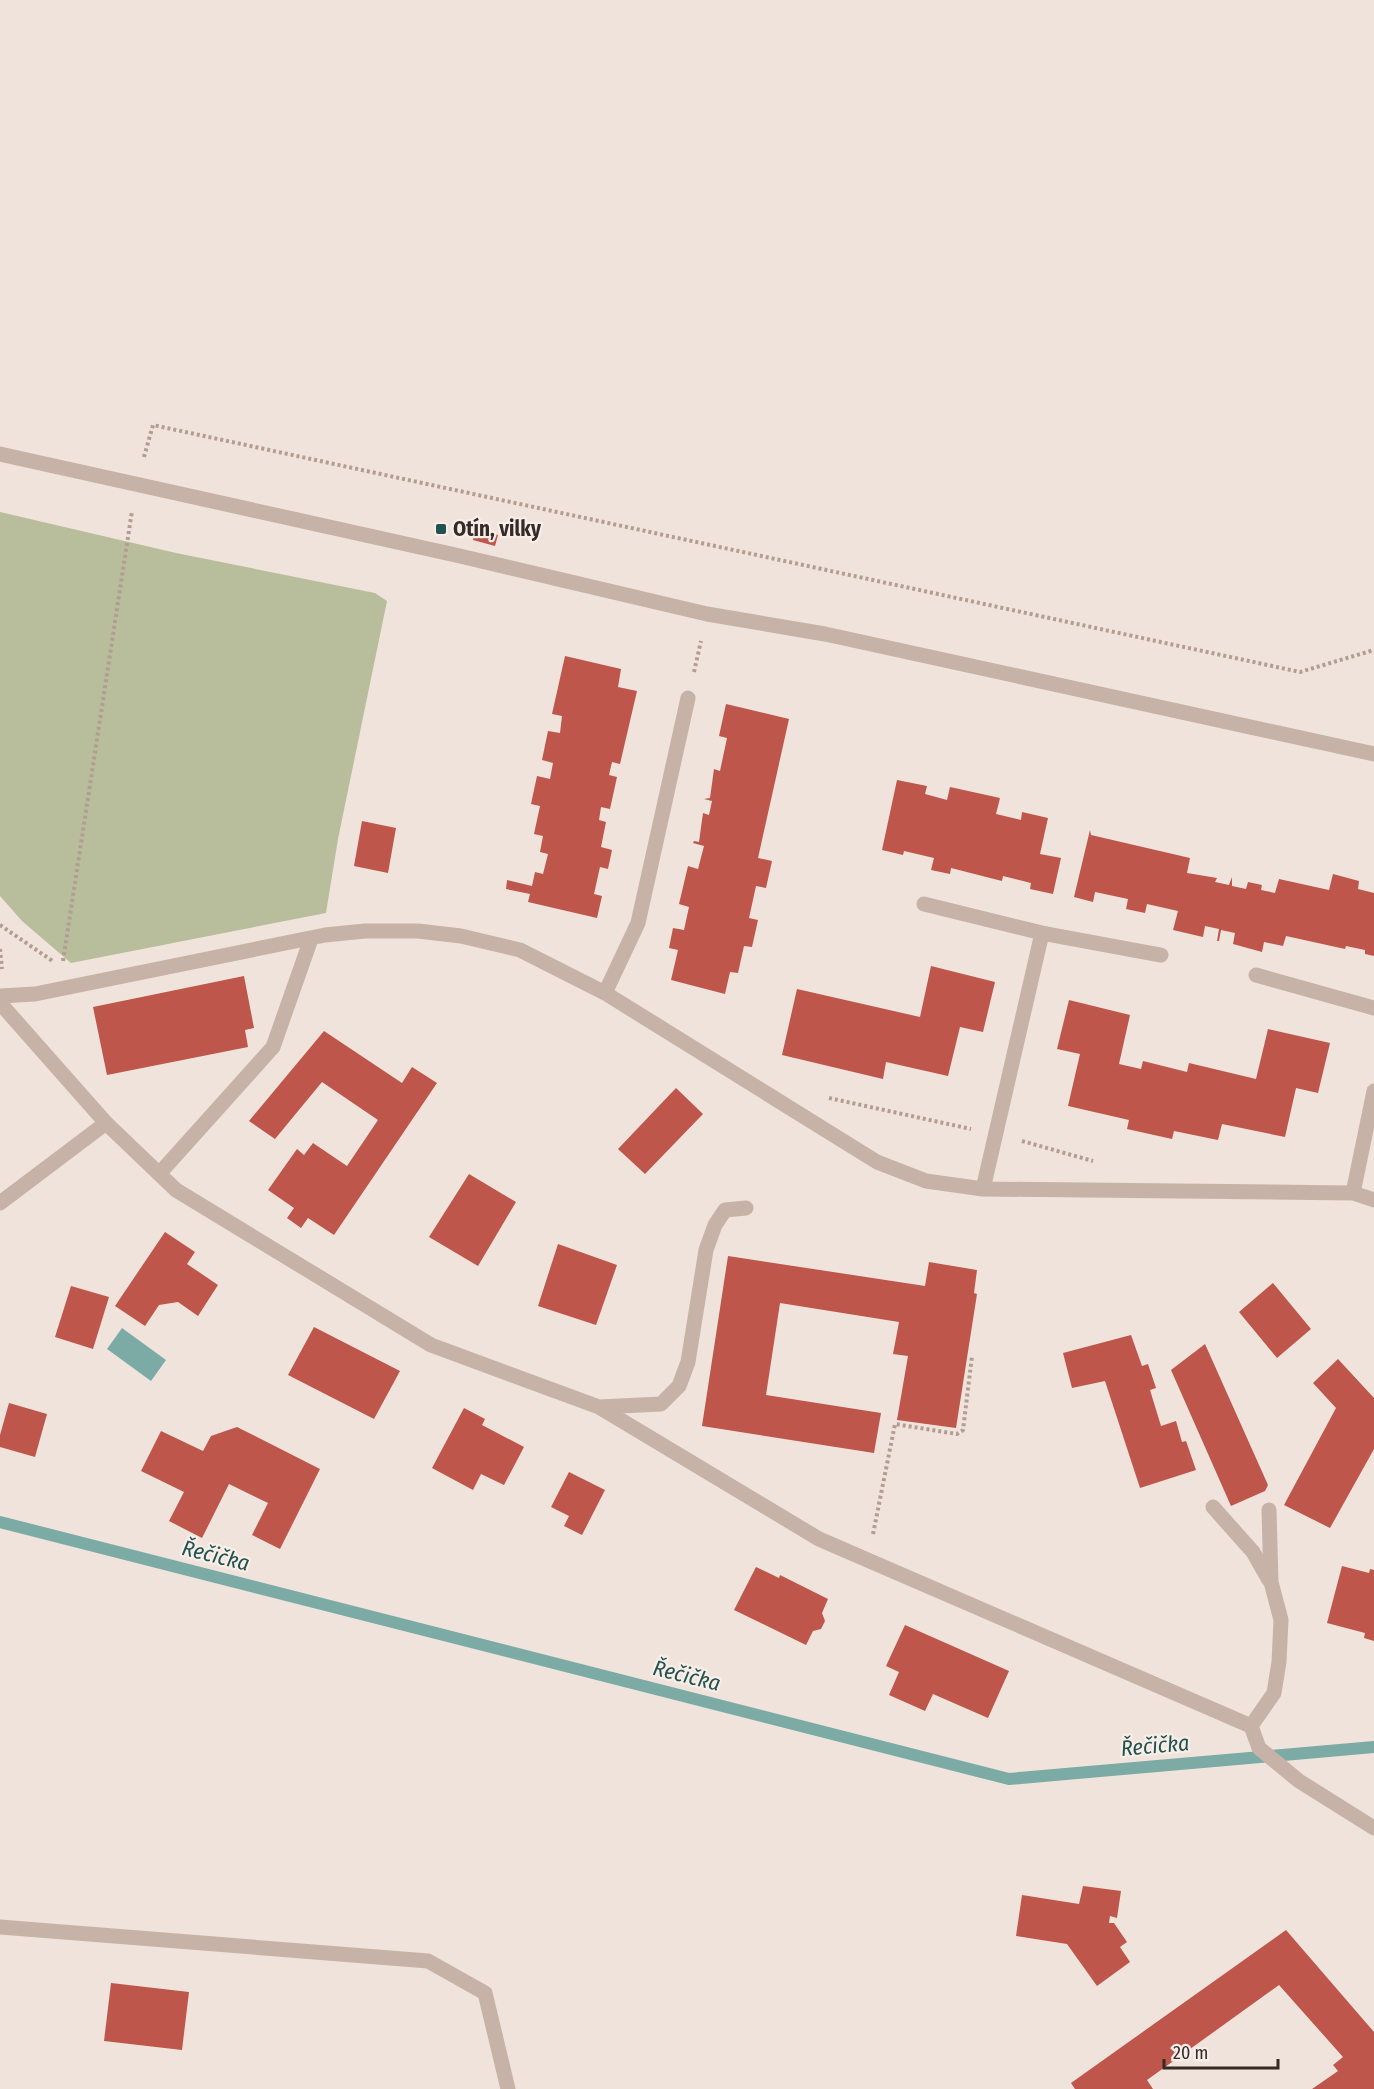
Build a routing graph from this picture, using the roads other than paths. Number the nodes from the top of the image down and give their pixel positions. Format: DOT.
graph roads {
  1 [pos="0,454"];
  2 [pos="688,698"];
  3 [pos="1374,754"];
  4 [pos="924,904"];
  5 [pos="1042,933"];
  6 [pos="311,939"];
  7 [pos="1161,955"];
  8 [pos="1256,975"];
  9 [pos="605,993"];
  10 [pos="0,996"];
  11 [pos="0,1003"];
  12 [pos="1374,1008"];
  13 [pos="1374,1091"];
  14 [pos="106,1123"];
  15 [pos="159,1174"];
  16 [pos="984,1189"];
  17 [pos="1353,1193"];
  18 [pos="1374,1200"];
  19 [pos="0,1203"];
  20 [pos="746,1208"];
  21 [pos="599,1407"];
  22 [pos="1214,1507"];
  23 [pos="1269,1510"];
  24 [pos="1270,1582"];
  25 [pos="1251,1726"];
  26 [pos="1374,1828"];
  27 [pos="0,1927"];
  28 [pos="508,2089"];
  1 -- 3 [label="street"];
  2 -- 9 [label="street"];
  4 -- 5 [label="street"];
  5 -- 7 [label="street"];
  5 -- 16 [label="street"];
  6 -- 9 [label="street"];
  6 -- 10 [label="street"];
  6 -- 15 [label="street"];
  8 -- 12 [label="street"];
  9 -- 16 [label="street"];
  11 -- 14 [label="street"];
  13 -- 17 [label="street"];
  14 -- 15 [label="street"];
  14 -- 19 [label="street"];
  15 -- 21 [label="street"];
  16 -- 17 [label="street"];
  17 -- 18 [label="street"];
  20 -- 21 [label="street"];
  21 -- 25 [label="street"];
  22 -- 24 [label="street"];
  23 -- 24 [label="street"];
  24 -- 25 [label="street"];
  25 -- 26 [label="street"];
  27 -- 28 [label="street"];
}
